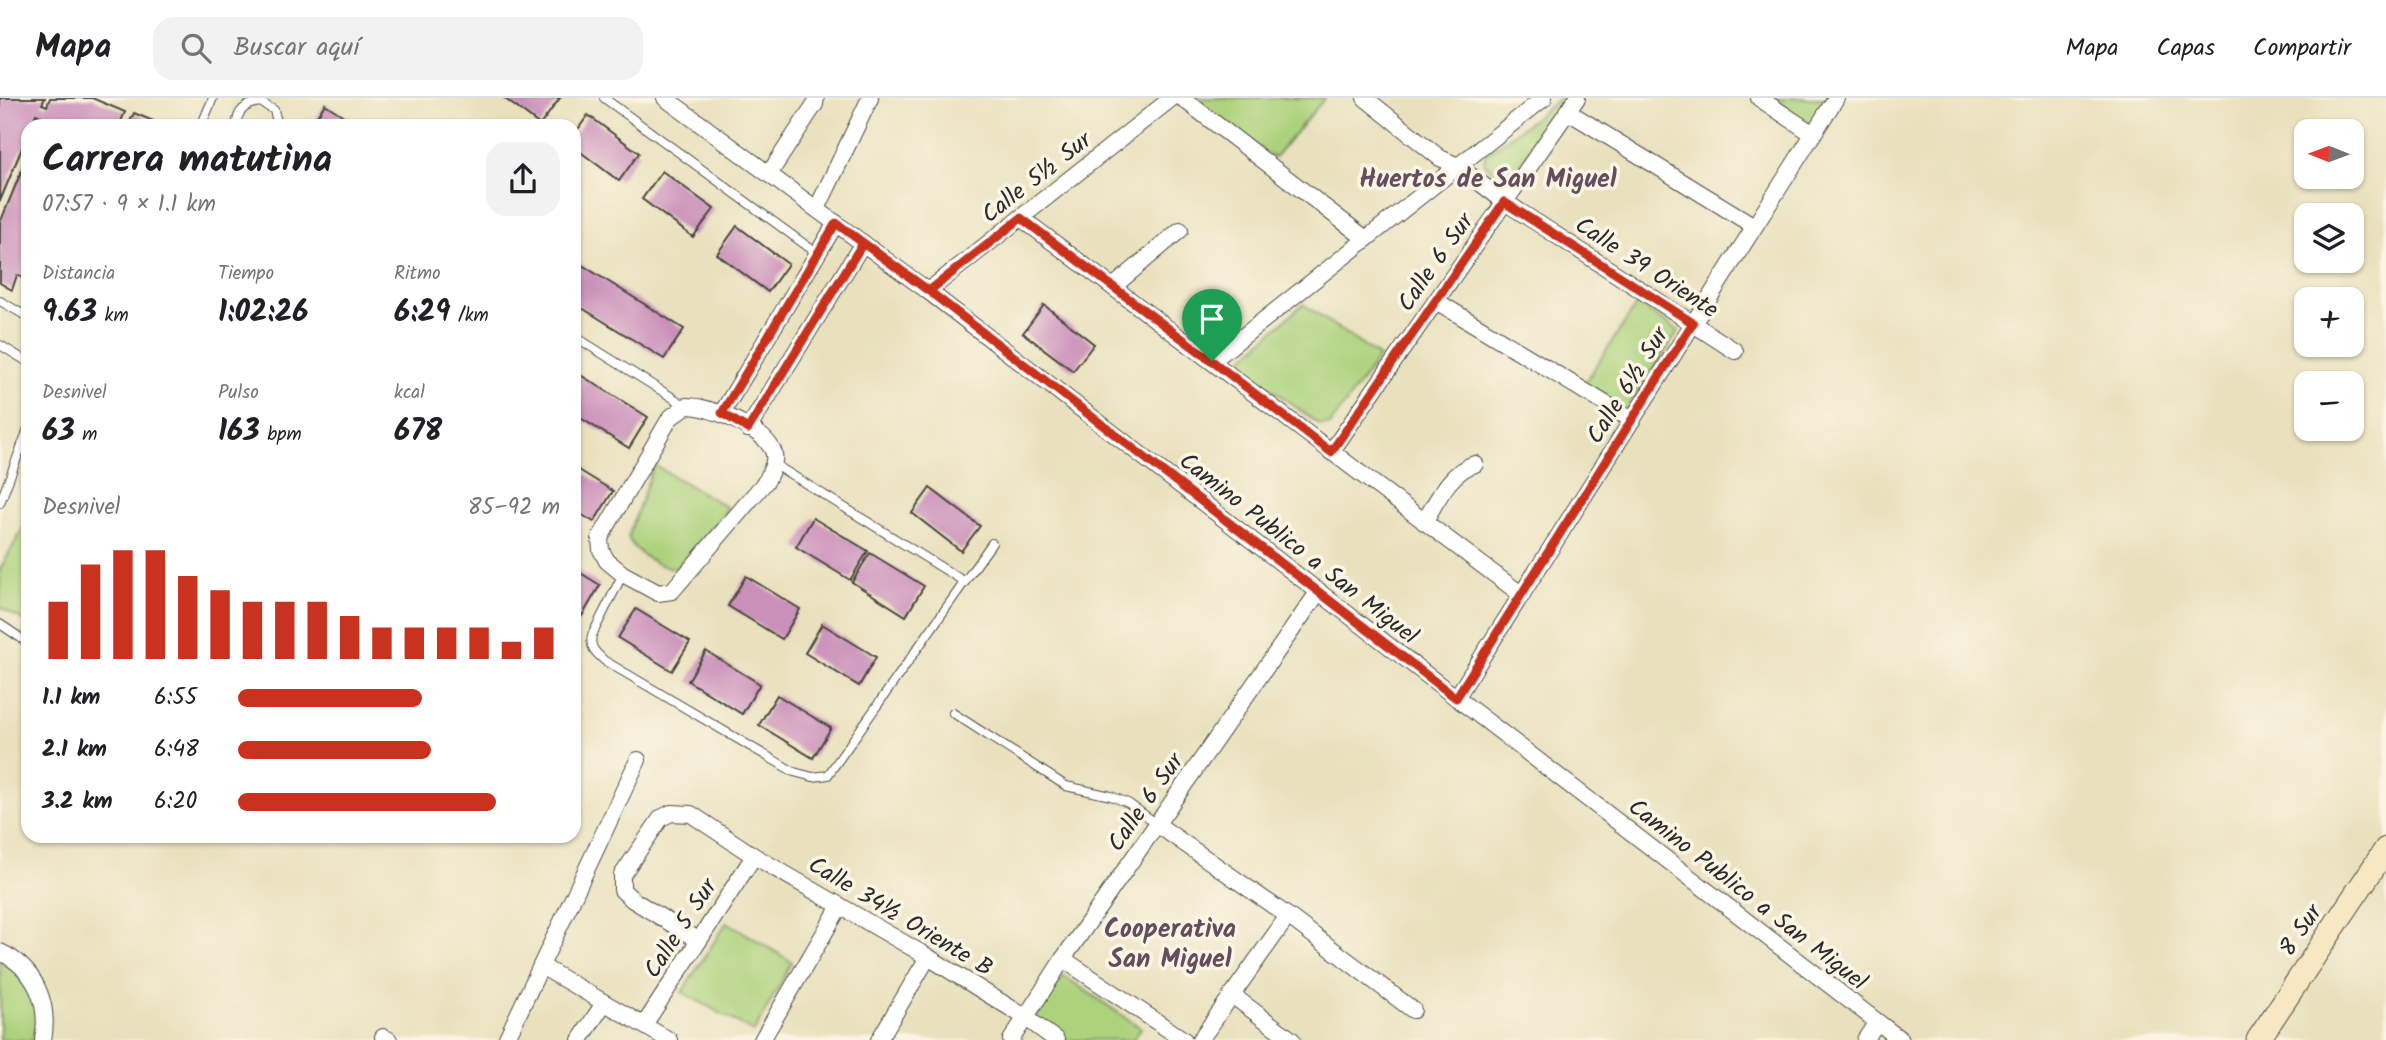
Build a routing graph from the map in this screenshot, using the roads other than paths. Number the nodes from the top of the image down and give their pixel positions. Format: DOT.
graph roads {
  1 [pos="213,98"];
  2 [pos="604,98"];
  3 [pos="665,98"];
  4 [pos="816,98"];
  5 [pos="870,98"];
  6 [pos="1172,98"];
  7 [pos="1182,98"];
  8 [pos="1365,98"];
  9 [pos="1544,98"];
  10 [pos="1759,98"];
  11 [pos="1836,98"];
  12 [pos="261,100"];
  13 [pos="1572,105"];
  14 [pos="204,119"];
  15 [pos="238,119"];
  16 [pos="276,119"];
  17 [pos="1813,134"];
  18 [pos="1458,166"];
  19 [pos="769,174"];
  20 [pos="1504,202"];
  21 [pos="817,209"];
  22 [pos="1021,218"];
  23 [pos="836,223"];
  24 [pos="1754,226"];
  25 [pos="1180,230"];
  26 [pos="1366,239"];
  27 [pos="863,243"];
  28 [pos="818,254"];
  29 [pos="1113,287"];
  30 [pos="929,291"];
  31 [pos="0,300"];
  32 [pos="1436,301"];
  33 [pos="21,313"];
  34 [pos="1693,323"];
  35 [pos="581,340"];
  36 [pos="0,345"];
  37 [pos="1735,351"];
  38 [pos="21,358"];
  39 [pos="1212,361"];
  40 [pos="686,407"];
  41 [pos="722,413"];
  42 [pos="1632,420"];
  43 [pos="748,429"];
  44 [pos="21,448"];
  45 [pos="1331,452"];
  46 [pos="774,464"];
  47 [pos="1475,464"];
  48 [pos="0,503"];
  49 [pos="1424,522"];
  50 [pos="992,544"];
  51 [pos="623,574"];
  52 [pos="965,582"];
  53 [pos="1319,592"];
  54 [pos="1521,595"];
  55 [pos="0,624"];
  56 [pos="21,638"];
  57 [pos="1456,698"];
  58 [pos="953,713"];
  59 [pos="638,760"];
  60 [pos="1158,825"];
  61 [pos="2386,849"];
  62 [pos="754,856"];
  63 [pos="840,906"];
  64 [pos="1288,916"];
  65 [pos="698,940"];
  66 [pos="0,952"];
  67 [pos="928,957"];
  68 [pos="1063,958"];
  69 [pos="541,966"];
  70 [pos="1232,995"];
  71 [pos="604,1003"];
  72 [pos="1413,1010"];
  73 [pos="1025,1017"];
  74 [pos="1877,1022"];
  75 [pos="644,1025"];
  76 [pos="43,1040"];
  77 [pos="506,1040"];
  78 [pos="580,1040"];
  79 [pos="669,1040"];
  80 [pos="762,1040"];
  81 [pos="878,1040"];
  82 [pos="1011,1040"];
  83 [pos="1056,1040"];
  84 [pos="1184,1040"];
  85 [pos="1200,1040"];
  86 [pos="1292,1040"];
  87 [pos="1865,1040"];
  88 [pos="1901,1040"];
  89 [pos="2259,1040"];
  1 -- 14 [label="lane"];
  2 -- 28 [label="lane"];
  3 -- 19 [label="street, Camino Publico a San Miguel"];
  4 -- 19 [label="street"];
  5 -- 21 [label="street"];
  6 -- 22 [label="street, Calle 5½ Sur"];
  7 -- 26 [label="street"];
  8 -- 18 [label="street, Calle 39 Oriente"];
  9 -- 18 [label="street, Calle 6 Sur"];
  10 -- 17 [label="street"];
  11 -- 17 [label="street, Calle 6½ Sur"];
  12 -- 15 [label="lane"];
  12 -- 16 [label="lane"];
  13 -- 20 [label="street, Calle 6 Sur"];
  13 -- 24 [label="street"];
  17 -- 24 [label="street, Calle 6½ Sur"];
  18 -- 20 [label="street, Calle 39 Oriente"];
  18 -- 26 [label="street, Calle 6 Sur"];
  19 -- 21 [label="street, Camino Publico a San Miguel"];
  20 -- 32 [label="street, Calle 6 Sur"];
  20 -- 34 [label="street, Calle 39 Oriente"];
  21 -- 23 [label="street, Camino Publico a San Miguel"];
  22 -- 29 [label="street"];
  22 -- 30 [label="street, Calle 5½ Sur"];
  23 -- 27 [label="street, Camino Publico a San Miguel"];
  23 -- 28 [label="street"];
  24 -- 34 [label="street, Calle 6½ Sur"];
  25 -- 29 [label="street"];
  26 -- 39 [label="street, Calle 6 Sur"];
  27 -- 30 [label="street, Camino Publico a San Miguel"];
  27 -- 43 [label="street"];
  28 -- 41 [label="street"];
  29 -- 39 [label="street"];
  30 -- 53 [label="street, Camino Publico a San Miguel"];
  31 -- 33 [label="lane"];
  32 -- 42 [label="street"];
  32 -- 45 [label="street, Calle 6 Sur"];
  34 -- 37 [label="street, Calle 39 Oriente"];
  34 -- 42 [label="street, Calle 6½ Sur"];
  35 -- 40 [label="lane"];
  36 -- 38 [label="lane"];
  39 -- 45 [label="street"];
  40 -- 41 [label="street"];
  40 -- 51 [label="street"];
  41 -- 43 [label="street"];
  42 -- 54 [label="street, Calle 6½ Sur"];
  43 -- 46 [label="street"];
  44 -- 48 [label="lane"];
  45 -- 49 [label="street"];
  46 -- 51 [label="street"];
  46 -- 52 [label="lane"];
  47 -- 49 [label="street"];
  49 -- 54 [label="street"];
  50 -- 52 [label="lane"];
  51 -- 52 [label="lane"];
  53 -- 57 [label="street, Camino Publico a San Miguel"];
  53 -- 60 [label="street, Calle 6 Sur"];
  54 -- 57 [label="street, Calle 6½ Sur"];
  55 -- 56 [label="lane"];
  57 -- 74 [label="street, Camino Publico a San Miguel"];
  58 -- 60 [label="lane"];
  59 -- 69 [label="street"];
  60 -- 64 [label="street"];
  60 -- 68 [label="street, Calle 6 Sur"];
  61 -- 89 [label="street, 8 Sur"];
  62 -- 63 [label="street, Calle 34½ Oriente B"];
  62 -- 65 [label="street, Calle 5 Sur"];
  62 -- 65 [label="street, Calle 34½ Oriente B"];
  63 -- 67 [label="street, Calle 34½ Oriente B"];
  63 -- 80 [label="street"];
  64 -- 70 [label="street"];
  64 -- 72 [label="street"];
  65 -- 75 [label="street, Calle 5 Sur"];
  66 -- 76 [label="street"];
  67 -- 73 [label="street, Calle 34½ Oriente B"];
  67 -- 81 [label="street"];
  68 -- 73 [label="street, Calle 6 Sur"];
  68 -- 84 [label="street"];
  69 -- 71 [label="street"];
  69 -- 77 [label="street"];
  70 -- 85 [label="street"];
  70 -- 86 [label="street"];
  71 -- 75 [label="street"];
  71 -- 78 [label="street"];
  73 -- 82 [label="street, Calle 6 Sur"];
  73 -- 83 [label="street, Calle 34½ Oriente B"];
  74 -- 87 [label="street"];
  74 -- 88 [label="street, Camino Publico a San Miguel"];
  75 -- 79 [label="street"];
}
